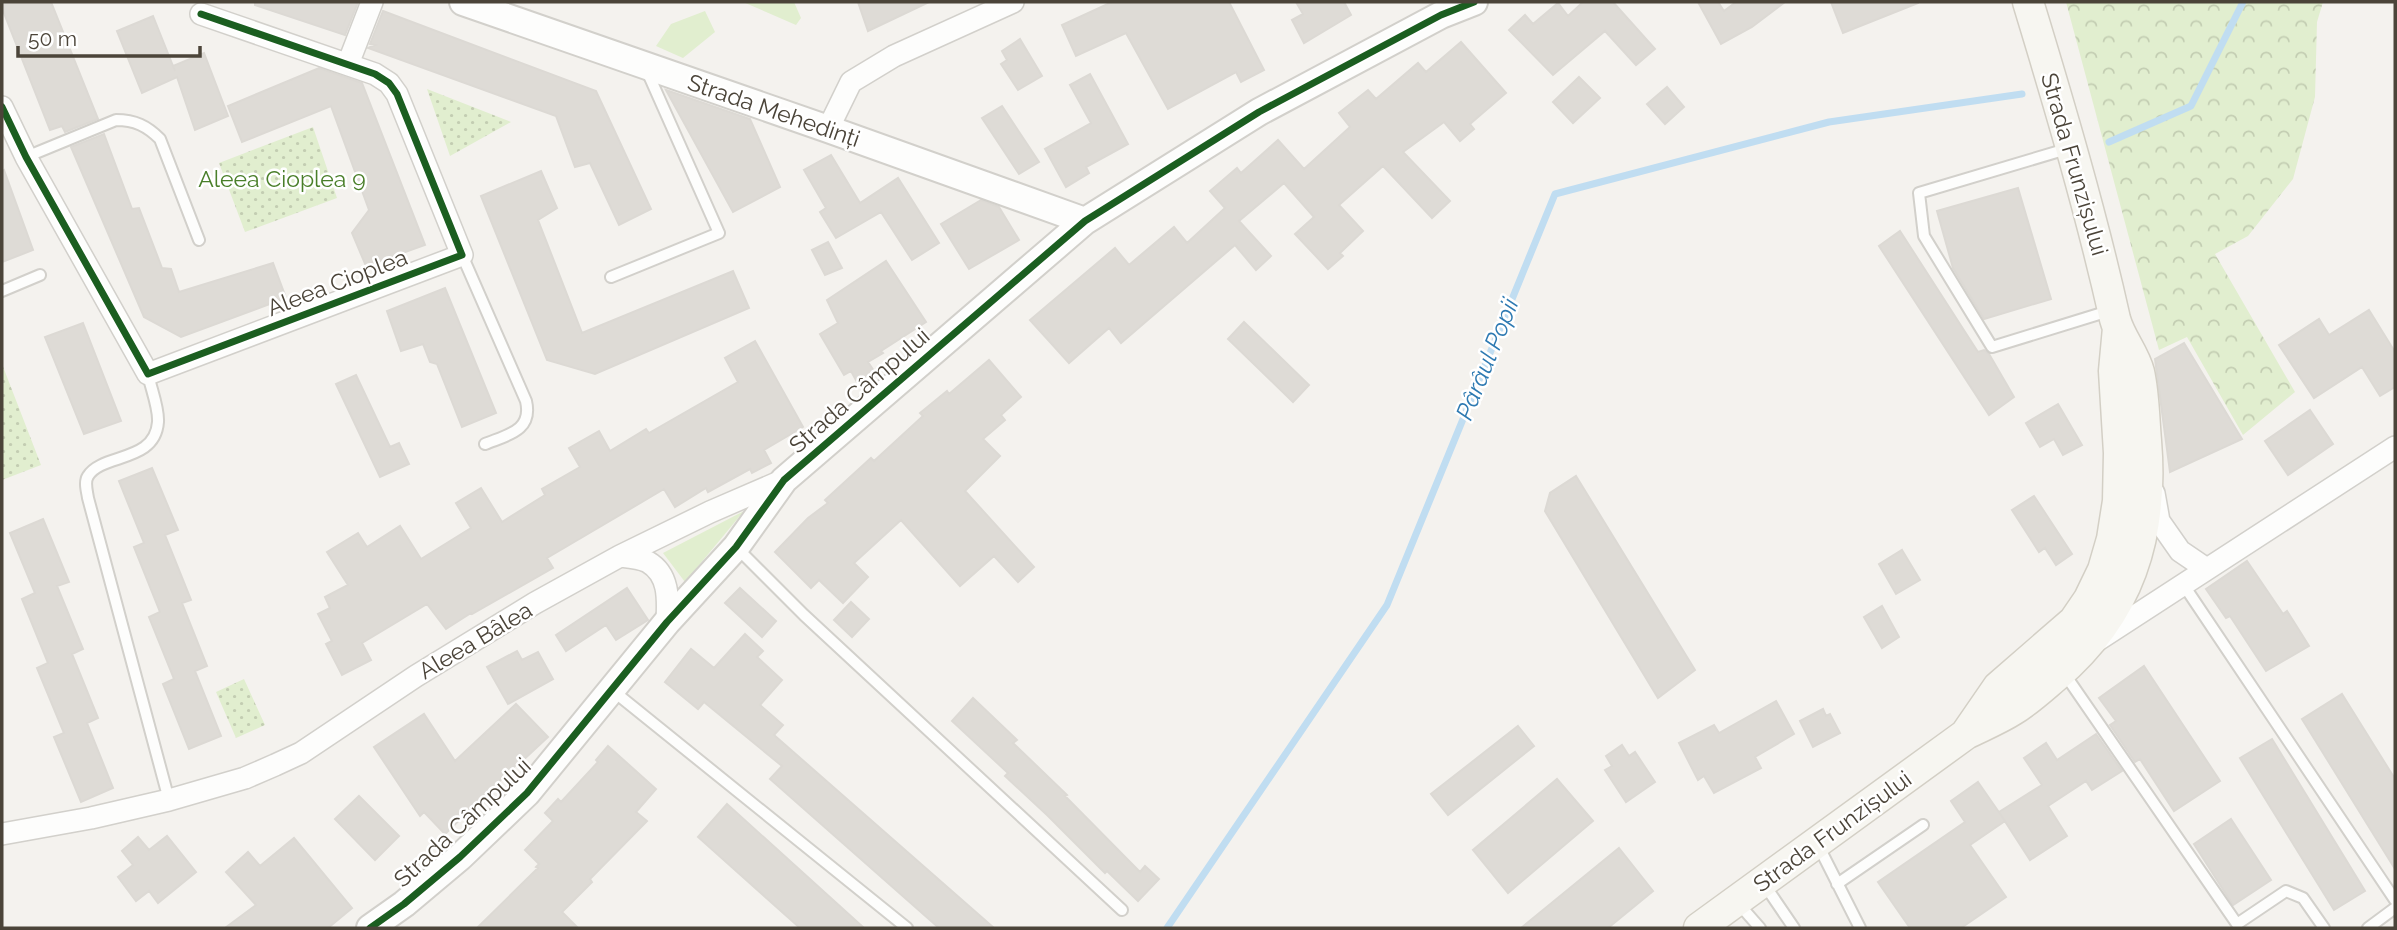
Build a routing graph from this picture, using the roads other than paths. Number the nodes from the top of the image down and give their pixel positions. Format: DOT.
graph roads {
  1 [pos="372,2"];
  2 [pos="463,2"];
  3 [pos="1013,2"];
  4 [pos="1474,2"];
  5 [pos="2028,2"];
  6 [pos="201,14"];
  7 [pos="348,64"];
  8 [pos="644,65"];
  9 [pos="2,107"];
  10 [pos="828,129"];
  11 [pos="2073,148"];
  12 [pos="26,158"];
  13 [pos="1084,221"];
  14 [pos="199,240"];
  15 [pos="462,255"];
  16 [pos="40,275"];
  17 [pos="611,277"];
  18 [pos="2,290"];
  19 [pos="2116,319"];
  20 [pos="148,374"];
  21 [pos="485,444"];
  22 [pos="2395,447"];
  23 [pos="2147,452"];
  24 [pos="784,480"];
  25 [pos="736,547"];
  26 [pos="620,556"];
  27 [pos="2206,568"];
  28 [pos="2183,584"];
  29 [pos="667,622"];
  30 [pos="2088,646"];
  31 [pos="2063,671"];
  32 [pos="612,690"];
  33 [pos="1966,734"];
  34 [pos="169,800"];
  35 [pos="1923,825"];
  36 [pos="2,834"];
  37 [pos="1816,843"];
  38 [pos="1762,882"];
  39 [pos="1837,884"];
  40 [pos="2395,900"];
  41 [pos="1736,901"];
  42 [pos="2395,908"];
  43 [pos="1122,910"];
  44 [pos="2238,926"];
  45 [pos="370,928"];
  46 [pos="907,928"];
  47 [pos="1699,928"];
  48 [pos="1760,928"];
  49 [pos="1794,928"];
  50 [pos="1860,928"];
  51 [pos="2324,928"];
  52 [pos="2368,928"];
  1 -- 7 [label="street"];
  2 -- 8 [label="street, Strada Mehedinți"];
  3 -- 10 [label="street"];
  4 -- 13 [label="street, Strada Câmpului"];
  5 -- 11 [label="main road, Strada Frunzișului"];
  6 -- 7 [label="street"];
  7 -- 15 [label="street"];
  8 -- 10 [label="street, Strada Mehedinți"];
  8 -- 17 [label="lane"];
  9 -- 12 [label="street"];
  10 -- 13 [label="street, Strada Mehedinți"];
  11 -- 19 [label="main road, Strada Frunzișului"];
  11 -- 19 [label="lane"];
  12 -- 14 [label="lane"];
  12 -- 20 [label="street"];
  13 -- 24 [label="street, Strada Câmpului"];
  15 -- 20 [label="street, Aleea Cioplea"];
  15 -- 21 [label="lane"];
  16 -- 18 [label="lane"];
  19 -- 23 [label="main road, Strada Frunzișului"];
  19 -- 33 [label="main road, Strada Frunzișului"];
  20 -- 34 [label="lane"];
  22 -- 27 [label="street, Strada Frunzișului"];
  23 -- 27 [label="street, Strada Frunzișului"];
  23 -- 30 [label="main road, Strada Frunzișului"];
  24 -- 25 [label="street, Strada Câmpului"];
  24 -- 26 [label="street, Aleea Bâlea"];
  25 -- 29 [label="street, Strada Câmpului"];
  25 -- 43 [label="lane"];
  26 -- 29 [label="street"];
  26 -- 34 [label="street, Aleea Bâlea"];
  27 -- 28 [label="street, Strada Frunzișului"];
  28 -- 30 [label="street, Strada Frunzișului"];
  28 -- 40 [label="lane"];
  29 -- 32 [label="street, Strada Câmpului"];
  30 -- 31 [label="main road, Strada Frunzișului"];
  31 -- 33 [label="main road, Strada Frunzișului"];
  31 -- 44 [label="lane"];
  32 -- 45 [label="street, Strada Câmpului"];
  32 -- 46 [label="lane"];
  33 -- 37 [label="main road, Strada Frunzișului"];
  34 -- 36 [label="street, Aleea Bâlea"];
  35 -- 39 [label="lane"];
  37 -- 38 [label="main road, Strada Frunzișului"];
  37 -- 39 [label="lane"];
  38 -- 41 [label="main road, Strada Frunzișului"];
  38 -- 49 [label="lane"];
  39 -- 50 [label="lane"];
  41 -- 47 [label="main road, Strada Frunzișului"];
  41 -- 48 [label="lane"];
  42 -- 52 [label="lane"];
  44 -- 51 [label="lane"];
}
